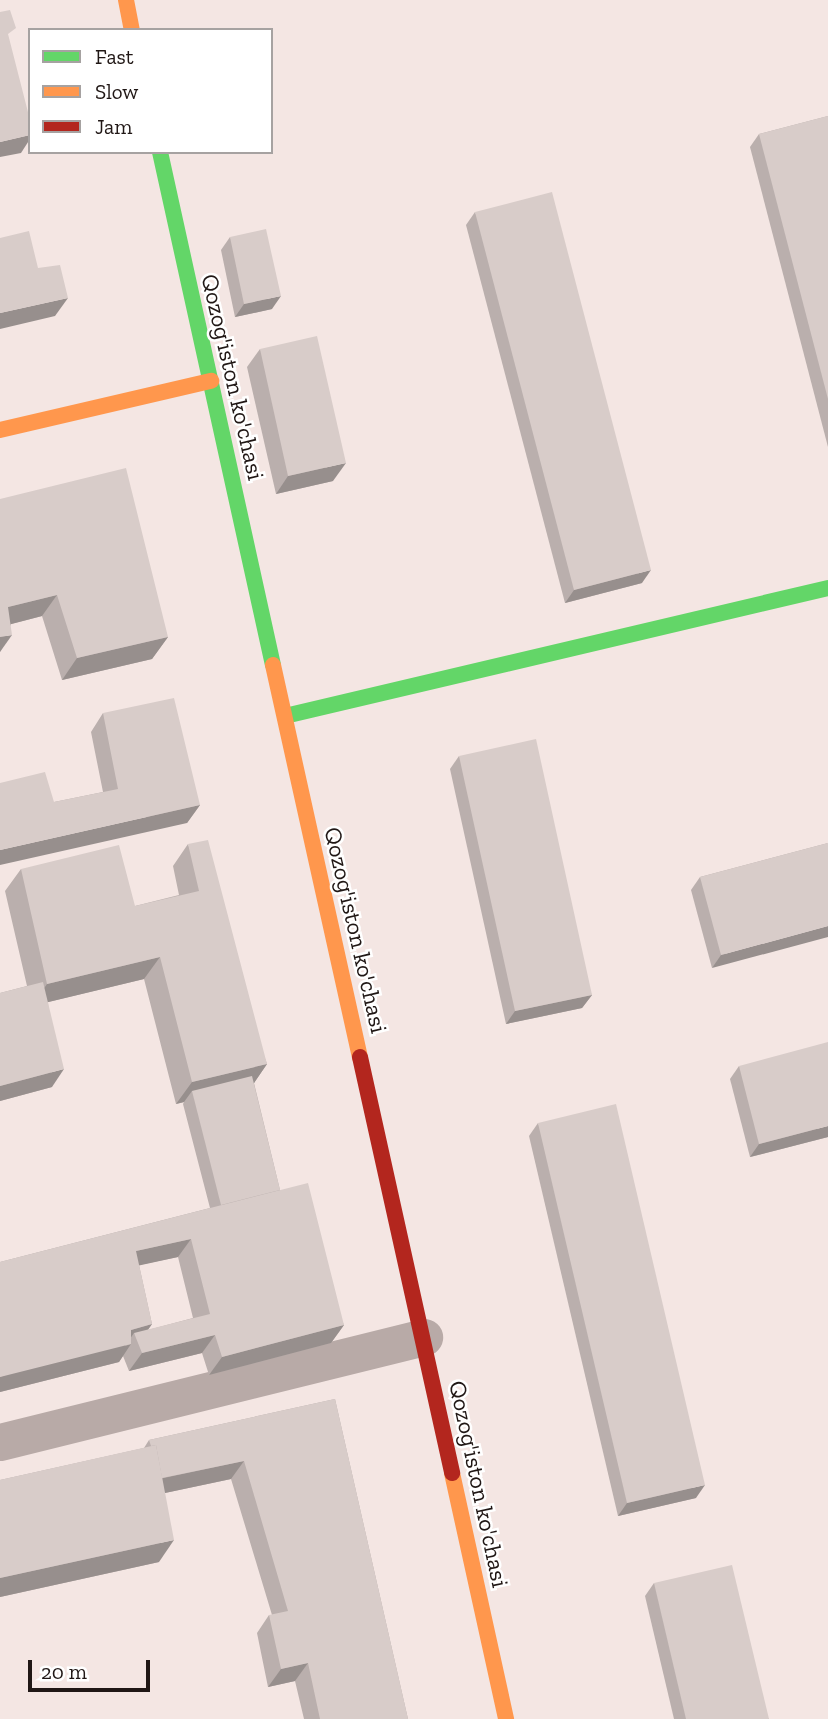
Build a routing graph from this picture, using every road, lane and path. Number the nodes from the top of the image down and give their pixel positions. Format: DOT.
graph roads {
  1 [pos="126,0"];
  2 [pos="132,28"];
  3 [pos="160,154"];
  4 [pos="211,381"];
  5 [pos="0,430"];
  6 [pos="828,588"];
  7 [pos="285,716"];
  8 [pos="424,1337"];
  9 [pos="0,1442"];
  10 [pos="506,1719"];
  1 -- 2 [label="street"];
  3 -- 4 [label="street, Qozog'iston ko'chasi"];
  4 -- 5 [label="street"];
  4 -- 7 [label="street, Qozog'iston ko'chasi"];
  6 -- 7 [label="street"];
  7 -- 8 [label="street, Qozog'iston ko'chasi"];
  8 -- 9 [label="street"];
  8 -- 10 [label="street, Qozog'iston ko'chasi"];
}
